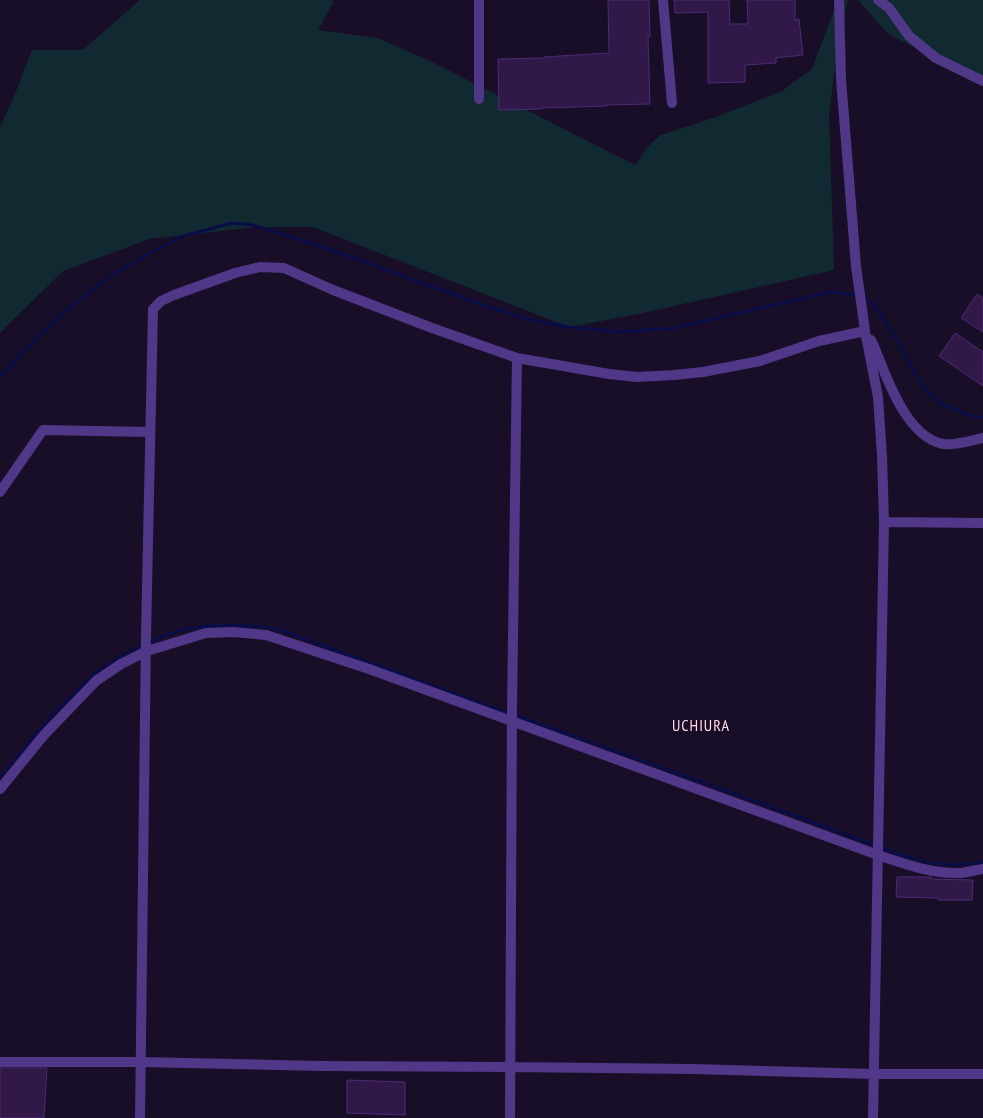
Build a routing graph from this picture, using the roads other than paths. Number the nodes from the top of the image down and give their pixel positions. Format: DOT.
graph roads {
  1 [pos="479,0"];
  2 [pos="663,0"];
  3 [pos="839,0"];
  4 [pos="878,0"];
  5 [pos="983,81"];
  6 [pos="479,99"];
  7 [pos="672,103"];
  8 [pos="865,331"];
  9 [pos="517,358"];
  10 [pos="150,432"];
  11 [pos="983,438"];
  12 [pos="0,492"];
  13 [pos="884,522"];
  14 [pos="983,523"];
  15 [pos="147,651"];
  16 [pos="512,722"];
  17 [pos="0,789"];
  18 [pos="878,855"];
  19 [pos="983,868"];
  20 [pos="0,1062"];
  21 [pos="140,1062"];
  22 [pos="510,1067"];
  23 [pos="874,1074"];
  24 [pos="983,1074"];
  25 [pos="140,1118"];
  26 [pos="510,1118"];
  27 [pos="873,1118"];
  1 -- 6 [label="street"];
  2 -- 7 [label="street"];
  3 -- 8 [label="street"];
  4 -- 5 [label="street"];
  8 -- 9 [label="street"];
  8 -- 11 [label="street"];
  8 -- 13 [label="street"];
  9 -- 10 [label="street"];
  9 -- 16 [label="street"];
  10 -- 12 [label="street"];
  10 -- 15 [label="street"];
  13 -- 14 [label="street"];
  13 -- 18 [label="street"];
  15 -- 16 [label="street"];
  15 -- 17 [label="street"];
  15 -- 21 [label="street"];
  16 -- 18 [label="street"];
  16 -- 22 [label="street"];
  18 -- 19 [label="street"];
  18 -- 23 [label="street"];
  20 -- 21 [label="street"];
  21 -- 22 [label="street"];
  21 -- 25 [label="street"];
  22 -- 23 [label="street"];
  22 -- 26 [label="street"];
  23 -- 24 [label="street"];
  23 -- 27 [label="street"];
}
